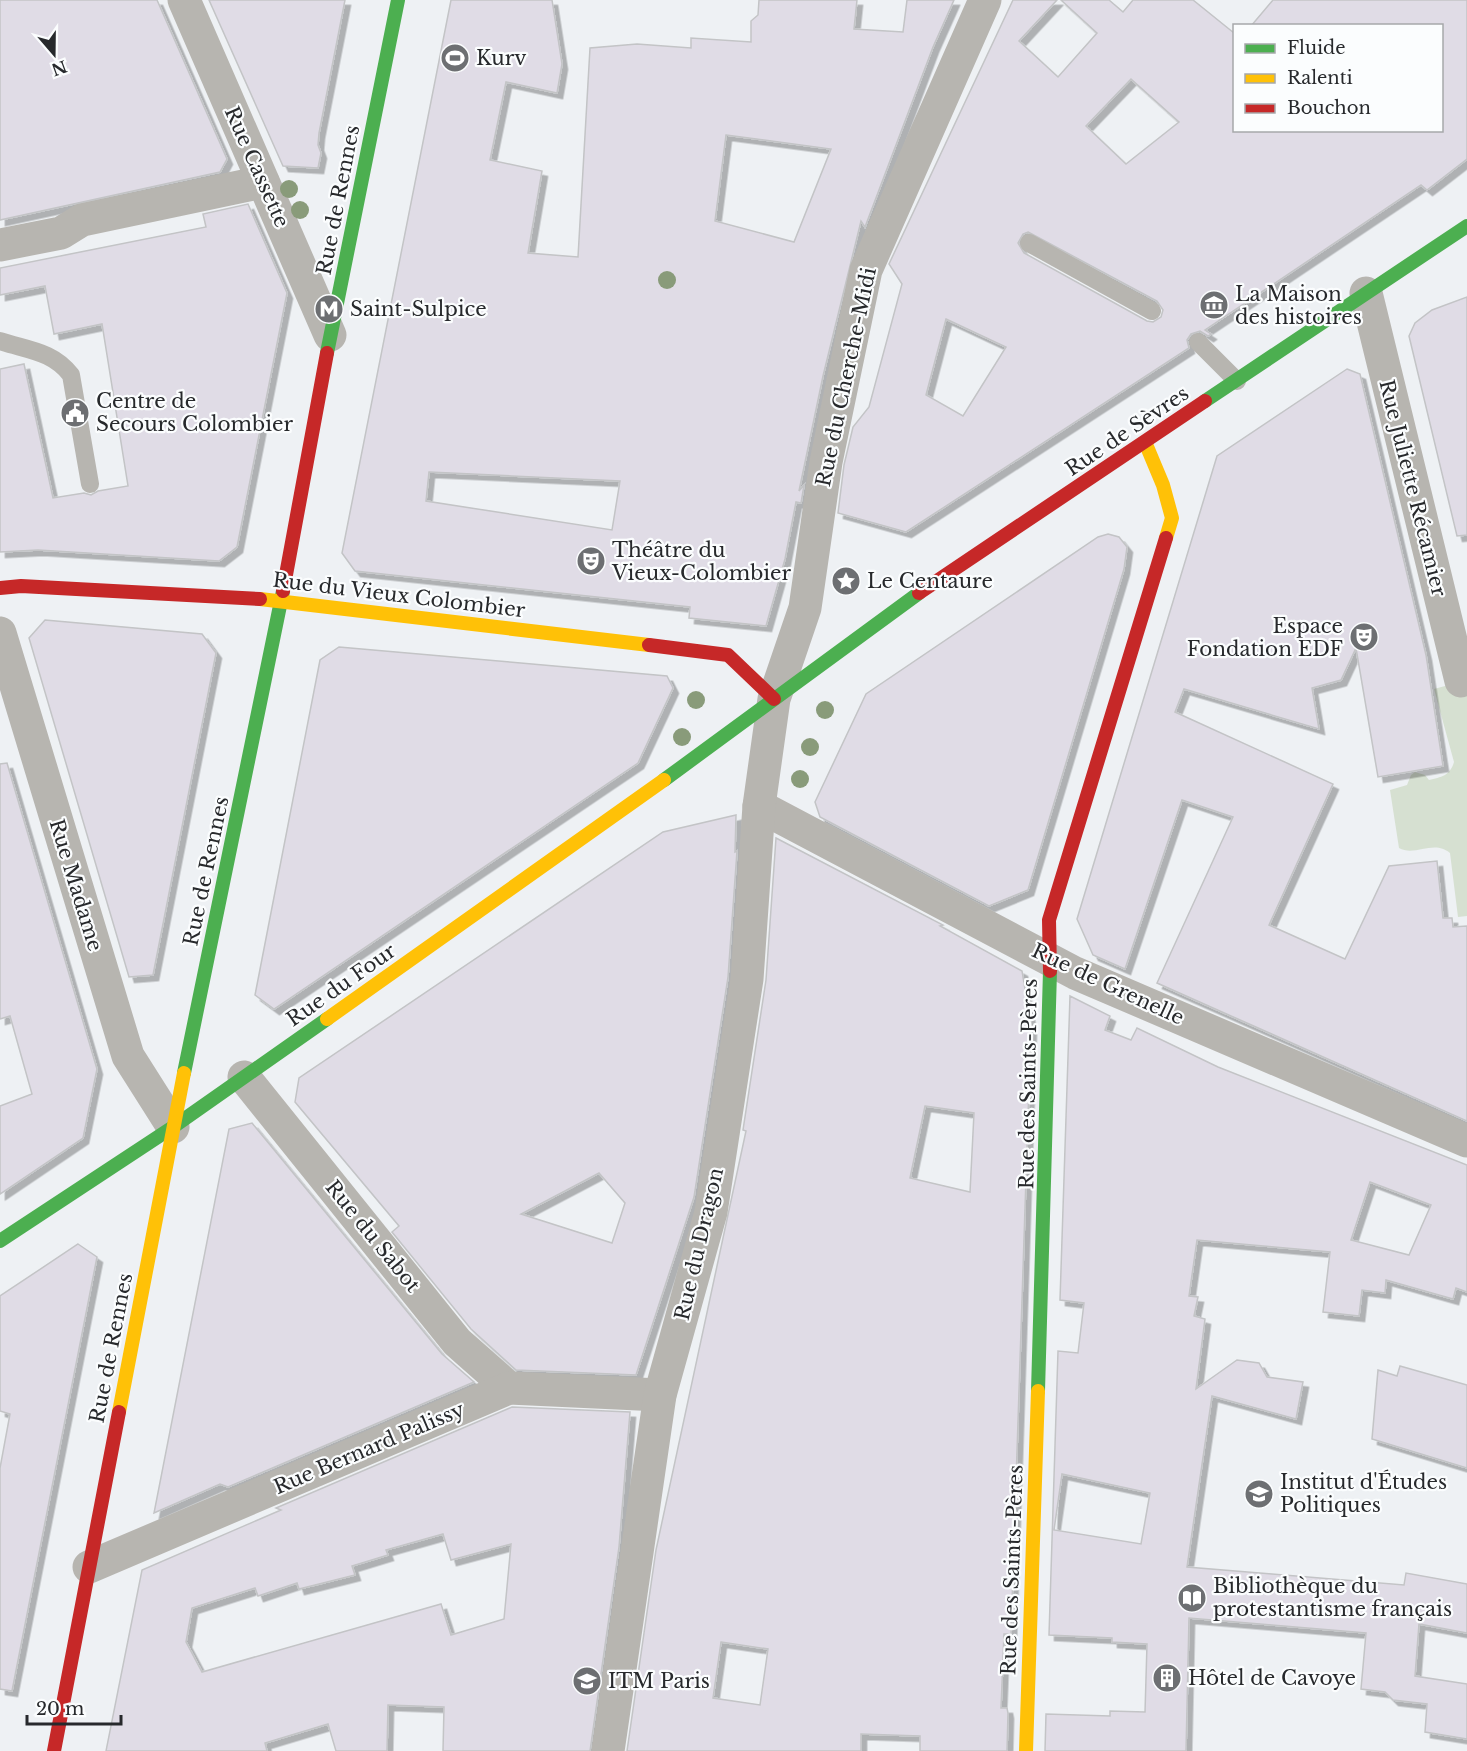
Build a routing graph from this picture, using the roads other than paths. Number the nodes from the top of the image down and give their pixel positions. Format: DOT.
graph roads {
  1 [pos="184,0"];
  2 [pos="398,0"];
  3 [pos="986,0"];
  4 [pos="263,182"];
  5 [pos="1467,226"];
  6 [pos="1029,243"];
  7 [pos="0,245"];
  8 [pos="1366,294"];
  9 [pos="1152,311"];
  10 [pos="330,335"];
  11 [pos="0,341"];
  12 [pos="1198,342"];
  13 [pos="1237,381"];
  14 [pos="1145,442"];
  15 [pos="90,483"];
  16 [pos="0,588"];
  17 [pos="282,600"];
  18 [pos="0,633"];
  19 [pos="1461,681"];
  20 [pos="774,699"];
  21 [pos="759,806"];
  22 [pos="1050,958"];
  23 [pos="244,1077"];
  24 [pos="173,1127"];
  25 [pos="1467,1141"];
  26 [pos="0,1241"];
  27 [pos="509,1388"];
  28 [pos="660,1395"];
  29 [pos="89,1567"];
  30 [pos="54,1751"];
  31 [pos="608,1751"];
  32 [pos="1026,1751"];
  1 -- 4 [label="street, Rue Cassette"];
  2 -- 10 [label="street, Rue de Rennes"];
  3 -- 20 [label="street, Rue du Cherche-Midi"];
  4 -- 7 [label="street"];
  4 -- 10 [label="street, Rue Cassette"];
  5 -- 8 [label="street, Rue de Sèvres"];
  6 -- 9 [label="lane"];
  8 -- 13 [label="street, Rue de Sèvres"];
  8 -- 19 [label="street, Rue Juliette Récamier"];
  10 -- 17 [label="street, Rue de Rennes"];
  11 -- 15 [label="lane"];
  12 -- 13 [label="lane"];
  13 -- 14 [label="street, Rue de Sèvres"];
  14 -- 20 [label="street, Rue de Sèvres"];
  14 -- 22 [label="street, Rue des Saints-Pères"];
  16 -- 17 [label="street, Rue du Vieux Colombier"];
  17 -- 20 [label="street, Rue du Vieux Colombier"];
  17 -- 24 [label="street, Rue de Rennes"];
  18 -- 24 [label="street, Rue Madame"];
  20 -- 21 [label="street, Rue du Dragon"];
  20 -- 23 [label="street, Rue du Four"];
  21 -- 22 [label="street, Rue de Grenelle"];
  21 -- 28 [label="street, Rue du Dragon"];
  22 -- 25 [label="street, Rue de Grenelle"];
  22 -- 32 [label="street, Rue des Saints-Pères"];
  23 -- 24 [label="street, Rue du Four"];
  23 -- 27 [label="street, Rue du Sabot"];
  24 -- 26 [label="street, Rue du Four"];
  24 -- 29 [label="street, Rue de Rennes"];
  27 -- 28 [label="street, Rue Bernard Palissy"];
  27 -- 29 [label="street, Rue Bernard Palissy"];
  28 -- 31 [label="street, Rue du Dragon"];
  29 -- 30 [label="street, Rue de Rennes"];
}
